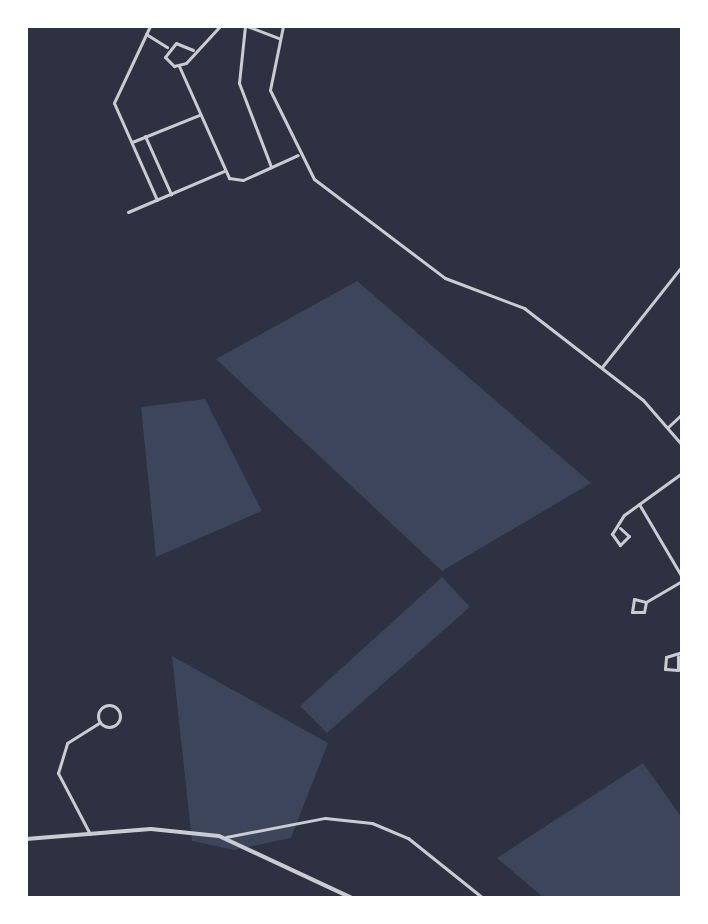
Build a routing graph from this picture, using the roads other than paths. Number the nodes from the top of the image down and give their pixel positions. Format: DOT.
graph roads {
  1 [pos="150,26"];
  2 [pos="220,26"];
  3 [pos="246,26"];
  4 [pos="283,26"];
  5 [pos="146,34"];
  6 [pos="279,38"];
  7 [pos="167,47"];
  8 [pos="193,50"];
  9 [pos="179,66"];
  10 [pos="201,114"];
  11 [pos="145,136"];
  12 [pos="132,142"];
  13 [pos="298,155"];
  14 [pos="271,167"];
  15 [pos="224,171"];
  16 [pos="171,194"];
  17 [pos="157,200"];
  18 [pos="128,212"];
  19 [pos="682,266"];
  20 [pos="602,367"];
  21 [pos="682,414"];
  22 [pos="668,427"];
  23 [pos="682,445"];
  24 [pos="682,473"];
  25 [pos="639,504"];
  26 [pos="620,528"];
  27 [pos="682,579"];
  28 [pos="646,602"];
  29 [pos="680,654"];
  30 [pos="100,722"];
  31 [pos="90,834"];
  32 [pos="226,837"];
  33 [pos="26,839"];
  34 [pos="352,898"];
  35 [pos="483,898"];
  1 -- 5 [label="street"];
  2 -- 8 [label="street"];
  3 -- 6 [label="street"];
  3 -- 14 [label="street"];
  4 -- 6 [label="street"];
  5 -- 7 [label="street"];
  5 -- 12 [label="street"];
  6 -- 13 [label="street"];
  7 -- 8 [label="street"];
  7 -- 9 [label="street"];
  8 -- 9 [label="street"];
  9 -- 10 [label="street"];
  10 -- 11 [label="street"];
  10 -- 15 [label="street"];
  11 -- 12 [label="street"];
  11 -- 16 [label="street"];
  12 -- 17 [label="street"];
  13 -- 14 [label="street"];
  13 -- 20 [label="street"];
  14 -- 15 [label="street"];
  15 -- 16 [label="street"];
  16 -- 17 [label="street"];
  17 -- 18 [label="street"];
  19 -- 20 [label="street"];
  20 -- 22 [label="street"];
  21 -- 22 [label="street"];
  22 -- 23 [label="street"];
  24 -- 25 [label="street"];
  25 -- 26 [label="street"];
  25 -- 27 [label="street"];
  26 -- 26 [label="street"];
  27 -- 28 [label="street"];
  28 -- 28 [label="street"];
  29 -- 29 [label="street"];
  30 -- 30 [label="street"];
  30 -- 31 [label="street"];
  31 -- 32 [label="street"];
  31 -- 33 [label="street"];
  32 -- 34 [label="street"];
  32 -- 35 [label="street"];
}
